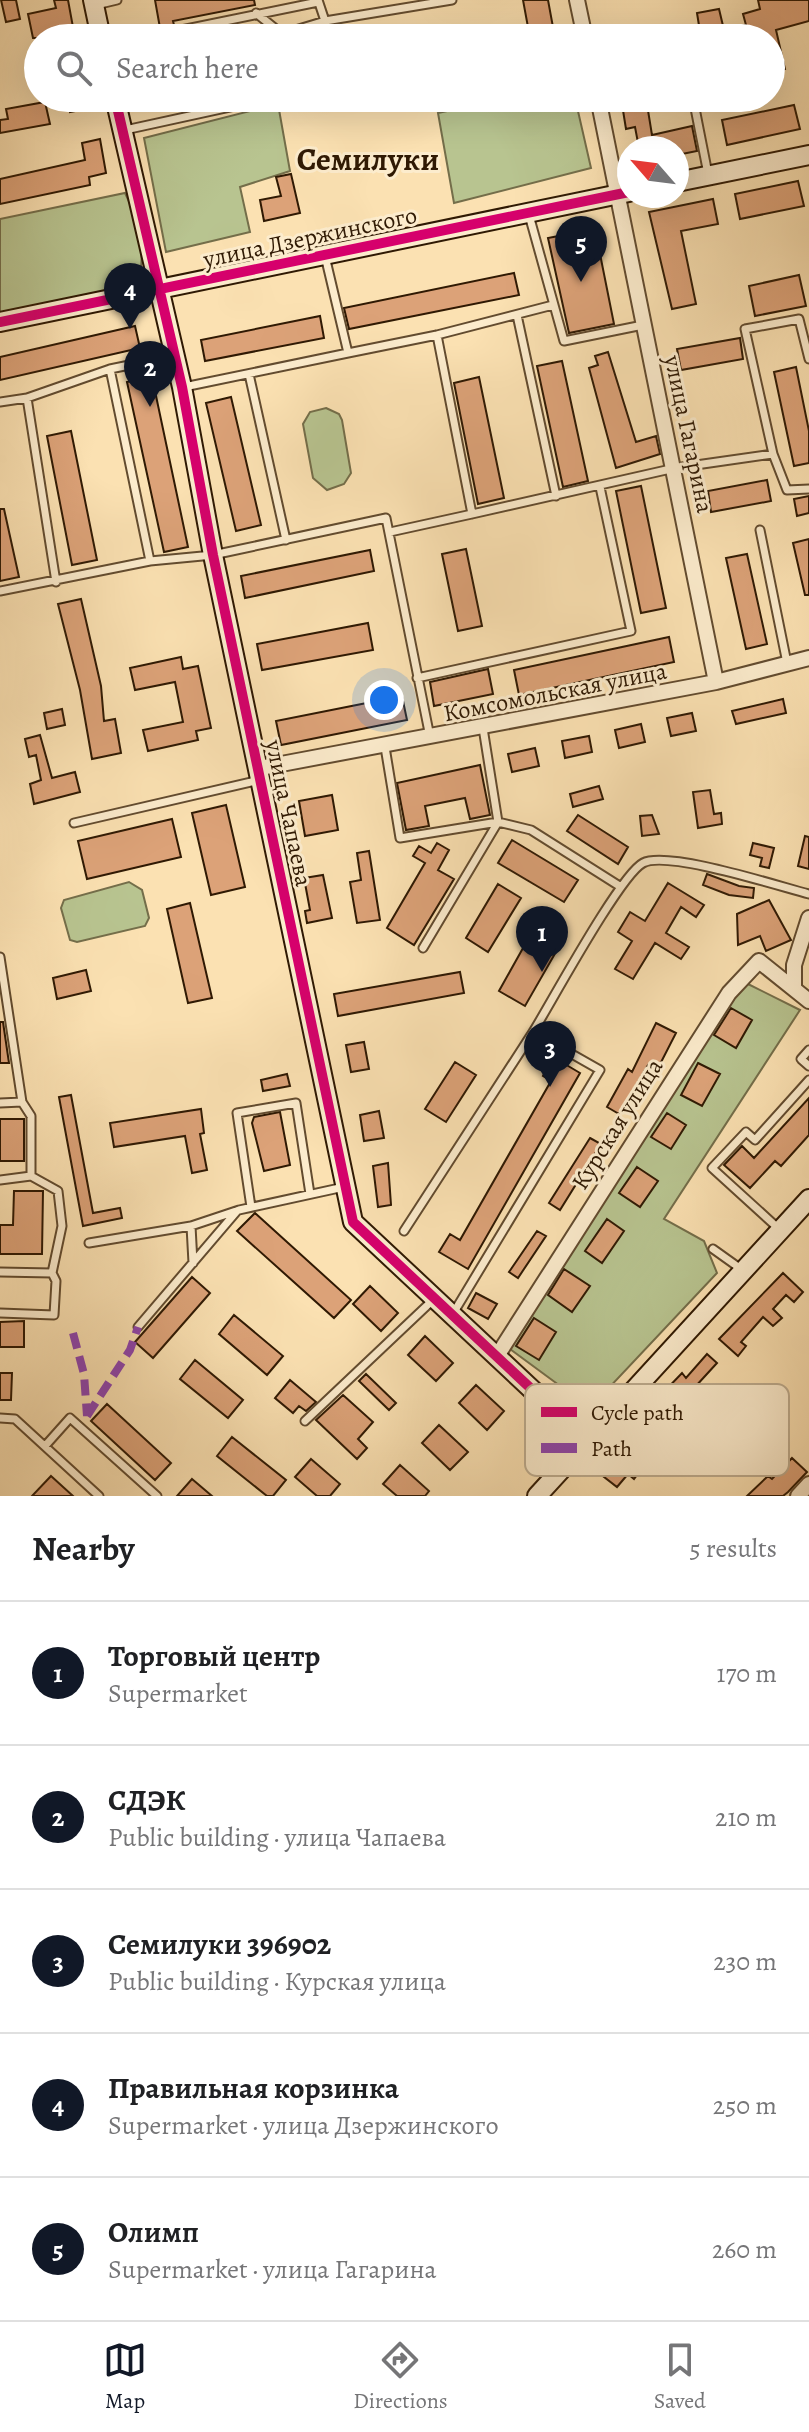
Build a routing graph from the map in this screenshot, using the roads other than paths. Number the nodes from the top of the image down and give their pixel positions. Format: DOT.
graph roads {
  1 [pos="117,0"];
  2 [pos="449,0"];
  3 [pos="577,0"];
  4 [pos="318,1"];
  5 [pos="98,2"];
  6 [pos="256,13"];
  7 [pos="325,21"];
  8 [pos="100,24"];
  9 [pos="206,24"];
  10 [pos="269,24"];
  11 [pos="317,24"];
  12 [pos="582,24"];
  13 [pos="118,112"];
  14 [pos="206,112"];
  15 [pos="602,112"];
  16 [pos="696,112"];
  17 [pos="122,130"];
  18 [pos="809,155"];
  19 [pos="617,170"];
  20 [pos="708,176"];
  21 [pos="689,180"];
  22 [pos="617,194"];
  23 [pos="625,208"];
  24 [pos="529,213"];
  25 [pos="324,253"];
  26 [pos="161,289"];
  27 [pos="553,305"];
  28 [pos="517,315"];
  29 [pos="809,316"];
  30 [pos="799,319"];
  31 [pos="0,322"];
  32 [pos="643,325"];
  33 [pos="437,335"];
  34 [pos="348,353"];
  35 [pos="175,356"];
  36 [pos="809,359"];
  37 [pos="110,369"];
  38 [pos="249,374"];
  39 [pos="182,387"];
  40 [pos="27,398"];
  41 [pos="0,402"];
  42 [pos="773,454"];
  43 [pos="675,468"];
  44 [pos="600,487"];
  45 [pos="809,489"];
  46 [pos="556,496"];
  47 [pos="472,514"];
  48 [pos="760,530"];
  49 [pos="390,532"];
  50 [pos="286,540"];
  51 [pos="213,555"];
  52 [pos="150,561"];
  53 [pos="56,582"];
  54 [pos="0,591"];
  55 [pos="809,658"];
  56 [pos="787,663"];
  57 [pos="417,678"];
  58 [pos="716,682"];
  59 [pos="483,728"];
  60 [pos="431,739"];
  61 [pos="385,747"];
  62 [pos="261,774"];
  63 [pos="498,822"];
  64 [pos="74,823"];
  65 [pos="621,887"];
  66 [pos="809,894"];
  67 [pos="809,918"];
  68 [pos="423,948"];
  69 [pos="0,957"];
  70 [pos="794,989"];
  71 [pos="809,1001"];
  72 [pos="4,1014"];
  73 [pos="533,1032"];
  74 [pos="809,1050"];
  75 [pos="809,1066"];
  76 [pos="809,1080"];
  77 [pos="22,1102"];
  78 [pos="0,1103"];
  79 [pos="31,1176"];
  80 [pos="0,1180"];
  81 [pos="344,1187"];
  82 [pos="310,1194"];
  83 [pos="809,1199"];
  84 [pos="251,1207"];
  85 [pos="239,1210"];
  86 [pos="191,1226"];
  87 [pos="780,1230"];
  88 [pos="404,1231"];
  89 [pos="89,1243"];
  90 [pos="713,1249"];
  91 [pos="193,1263"];
  92 [pos="743,1271"];
  93 [pos="0,1272"];
  94 [pos="52,1273"];
  95 [pos="436,1298"];
  96 [pos="0,1313"];
  97 [pos="453,1314"];
  98 [pos="138,1327"];
  99 [pos="497,1356"];
  100 [pos="527,1384"];
  101 [pos="641,1384"];
  102 [pos="0,1418"];
  103 [pos="305,1421"];
  104 [pos="45,1446"];
  105 [pos="556,1476"];
  106 [pos="809,1484"];
  107 [pos="99,1496"];
  108 [pos="157,1496"];
  109 [pos="537,1496"];
  110 [pos="798,1496"];
  1 -- 5 [label="lane"];
  2 -- 7 [label="lane"];
  3 -- 12 [label="street"];
  4 -- 6 [label="lane"];
  4 -- 7 [label="lane"];
  5 -- 8 [label="street"];
  6 -- 9 [label="lane"];
  6 -- 10 [label="lane"];
  7 -- 11 [label="lane"];
  13 -- 17 [label="street, улица Чапаева"];
  14 -- 17 [label="lane"];
  15 -- 19 [label="street, улица Гагарина"];
  16 -- 20 [label="lane"];
  17 -- 26 [label="street, улица Чапаева"];
  18 -- 20 [label="street"];
  20 -- 21 [label="street"];
  22 -- 24 [label="street, улица Дзержинского"];
  23 -- 32 [label="street, улица Гагарина"];
  24 -- 25 [label="street, улица Дзержинского"];
  24 -- 27 [label="lane"];
  25 -- 26 [label="street, улица Дзержинского"];
  25 -- 34 [label="lane"];
  26 -- 31 [label="street, улица Дзержинского"];
  26 -- 35 [label="street, улица Чапаева"];
  27 -- 28 [label="lane"];
  27 -- 32 [label="lane"];
  28 -- 33 [label="lane"];
  28 -- 46 [label="lane"];
  29 -- 30 [label="lane"];
  30 -- 36 [label="lane"];
  30 -- 42 [label="lane"];
  32 -- 43 [label="street, улица Гагарина"];
  33 -- 34 [label="lane"];
  33 -- 47 [label="lane"];
  34 -- 38 [label="lane"];
  35 -- 37 [label="lane"];
  35 -- 39 [label="street, улица Чапаева"];
  37 -- 40 [label="lane"];
  37 -- 52 [label="lane"];
  38 -- 39 [label="lane"];
  38 -- 50 [label="lane"];
  39 -- 51 [label="street, улица Чапаева"];
  40 -- 41 [label="lane"];
  40 -- 53 [label="lane"];
  42 -- 43 [label="lane"];
  42 -- 45 [label="lane"];
  43 -- 44 [label="lane"];
  43 -- 58 [label="street, улица Гагарина"];
  44 -- 46 [label="lane"];
  44 -- 57 [label="lane"];
  46 -- 47 [label="lane"];
  47 -- 49 [label="lane"];
  48 -- 56 [label="lane"];
  49 -- 50 [label="lane"];
  49 -- 57 [label="lane"];
  50 -- 51 [label="lane"];
  51 -- 52 [label="lane"];
  51 -- 62 [label="street, улица Чапаева"];
  52 -- 53 [label="lane"];
  53 -- 54 [label="lane"];
  55 -- 56 [label="street, Комсомольская улица"];
  56 -- 58 [label="street, Комсомольская улица"];
  57 -- 60 [label="lane"];
  58 -- 59 [label="street, Комсомольская улица"];
  59 -- 60 [label="street, Комсомольская улица"];
  59 -- 63 [label="lane"];
  60 -- 61 [label="street, Комсомольская улица"];
  61 -- 62 [label="street, Комсомольская улица"];
  61 -- 63 [label="lane"];
  62 -- 64 [label="lane"];
  62 -- 81 [label="street, улица Чапаева"];
  63 -- 65 [label="lane"];
  63 -- 68 [label="lane"];
  65 -- 66 [label="lane"];
  65 -- 73 [label="lane"];
  67 -- 70 [label="street"];
  69 -- 72 [label="lane"];
  70 -- 71 [label="street"];
  70 -- 99 [label="street, Курская улица"];
  72 -- 77 [label="lane"];
  73 -- 88 [label="lane"];
  73 -- 97 [label="lane"];
  74 -- 75 [label="lane"];
  76 -- 87 [label="lane"];
  77 -- 78 [label="lane"];
  77 -- 79 [label="lane"];
  79 -- 80 [label="lane"];
  79 -- 94 [label="lane"];
  81 -- 82 [label="lane"];
  81 -- 95 [label="street, улица Чапаева"];
  82 -- 84 [label="lane"];
  82 -- 84 [label="lane"];
  83 -- 87 [label="street"];
  84 -- 85 [label="lane"];
  85 -- 86 [label="lane"];
  85 -- 91 [label="lane"];
  86 -- 89 [label="lane"];
  86 -- 91 [label="lane"];
  87 -- 92 [label="street"];
  90 -- 92 [label="lane"];
  91 -- 98 [label="lane"];
  92 -- 101 [label="street"];
  93 -- 94 [label="lane"];
  94 -- 96 [label="lane"];
  95 -- 97 [label="street, улица Чапаева"];
  95 -- 103 [label="lane"];
  97 -- 99 [label="street, улица Чапаева"];
  99 -- 100 [label="street, улица Чапаева"];
  102 -- 104 [label="lane"];
  104 -- 107 [label="lane"];
  104 -- 108 [label="lane"];
  105 -- 109 [label="street"];
  106 -- 110 [label="street"];
}
